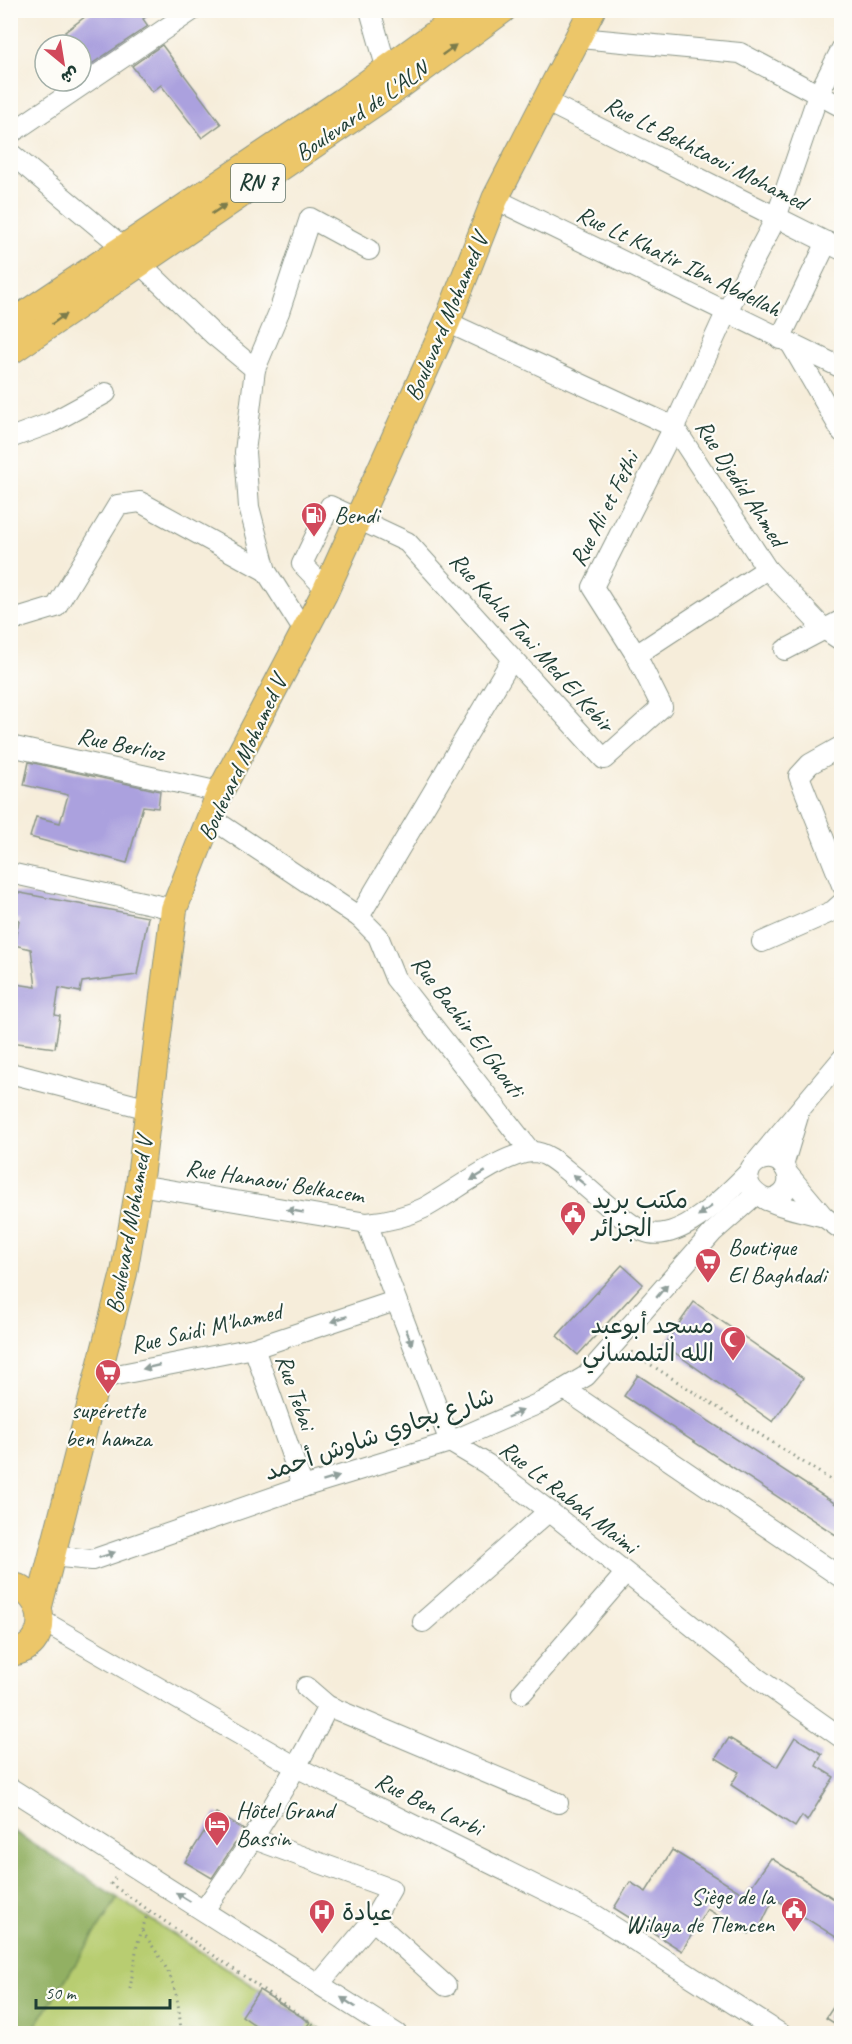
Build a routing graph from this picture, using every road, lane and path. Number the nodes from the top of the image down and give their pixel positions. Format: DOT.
graph roads {
  1 [pos="193,10"];
  2 [pos="370,10"];
  3 [pos="468,10"];
  4 [pos="503,10"];
  5 [pos="592,10"];
  6 [pos="580,38"];
  7 [pos="842,48"];
  8 [pos="387,70"];
  9 [pos="818,95"];
  10 [pos="547,102"];
  11 [pos="842,107"];
  12 [pos="10,134"];
  13 [pos="10,153"];
  14 [pos="495,199"];
  15 [pos="776,218"];
  16 [pos="834,246"];
  17 [pos="369,250"];
  18 [pos="132,255"];
  19 [pos="726,313"];
  20 [pos="447,322"];
  21 [pos="10,324"];
  22 [pos="785,341"];
  23 [pos="10,352"];
  24 [pos="842,368"];
  25 [pos="255,369"];
  26 [pos="106,393"];
  27 [pos="674,427"];
  28 [pos="842,432"];
  29 [pos="10,438"];
  30 [pos="357,519"];
  31 [pos="767,569"];
  32 [pos="266,571"];
  33 [pos="842,620"];
  34 [pos="10,621"];
  35 [pos="824,629"];
  36 [pos="304,631"];
  37 [pos="842,641"];
  38 [pos="784,650"];
  39 [pos="636,655"];
  40 [pos="512,658"];
  41 [pos="663,707"];
  42 [pos="10,746"];
  43 [pos="842,746"];
  44 [pos="220,792"];
  45 [pos="211,818"];
  46 [pos="10,873"];
  47 [pos="842,885"];
  48 [pos="842,903"];
  49 [pos="174,909"];
  50 [pos="359,917"];
  51 [pos="762,942"];
  52 [pos="842,1059"];
  53 [pos="10,1073"];
  54 [pos="801,1107"];
  55 [pos="149,1109"];
  56 [pos="531,1152"];
  57 [pos="752,1168"];
  58 [pos="785,1170"];
  59 [pos="139,1185"];
  60 [pos="760,1197"];
  61 [pos="824,1217"];
  62 [pos="368,1223"];
  63 [pos="842,1230"];
  64 [pos="394,1301"];
  65 [pos="617,1343"];
  66 [pos="254,1348"];
  67 [pos="96,1379"];
  68 [pos="566,1390"];
  69 [pos="450,1442"];
  70 [pos="303,1487"];
  71 [pos="842,1487"];
  72 [pos="549,1510"];
  73 [pos="50,1556"];
  74 [pos="625,1574"];
  75 [pos="842,1578"];
  76 [pos="15,1586"];
  77 [pos="42,1622"];
  78 [pos="423,1622"];
  79 [pos="13,1657"];
  80 [pos="306,1687"];
  81 [pos="522,1694"];
  82 [pos="328,1706"];
  83 [pos="842,1738"];
  84 [pos="298,1768"];
  85 [pos="10,1788"];
  86 [pos="558,1803"];
  87 [pos="254,1839"];
  88 [pos="111,1884"];
  89 [pos="149,1909"];
  90 [pos="204,1910"];
  91 [pos="373,1920"];
  92 [pos="142,1932"];
  93 [pos="319,1984"];
  94 [pos="446,1986"];
  95 [pos="130,1989"];
  96 [pos="181,2034"];
  97 [pos="327,2034"];
  98 [pos="397,2034"];
  99 [pos="781,2034"];
  1 -- 12 [label="street"];
  2 -- 8 [label="street"];
  3 -- 8 [label="main road, Boulevard de L'ALN / RN 7"];
  18 -- 4 [label="main road, Boulevard de L'ALN / RN 7, one-way"];
  5 -- 6 [label="main road, Boulevard Mohamed V"];
  6 -- 9 [label="street"];
  6 -- 10 [label="main road, Boulevard Mohamed V"];
  7 -- 9 [label="street"];
  8 -- 18 [label="main road, Boulevard de L'ALN / RN 7"];
  9 -- 11 [label="street"];
  9 -- 15 [label="street"];
  10 -- 14 [label="main road, Boulevard Mohamed V"];
  10 -- 15 [label="street, Rue Lt Bekhtaoui Mohamed"];
  13 -- 18 [label="street"];
  14 -- 19 [label="street, Rue Lt Khatir Ibn Abdellah"];
  14 -- 20 [label="main road, Boulevard Mohamed V"];
  15 -- 16 [label="street, Rue Lt Bekhtaoui Mohamed"];
  15 -- 19 [label="street"];
  16 -- 22 [label="street"];
  17 -- 25 [label="street"];
  18 -- 21 [label="main road, Boulevard de L'ALN / RN 7"];
  23 -- 18 [label="main road, Boulevard de L'ALN / RN 7, one-way"];
  18 -- 25 [label="street"];
  19 -- 22 [label="street, Rue Lt Khatir Ibn Abdellah"];
  19 -- 27 [label="street"];
  20 -- 27 [label="street, Rue Djedid Ahmed"];
  20 -- 30 [label="main road, Boulevard Mohamed V"];
  22 -- 24 [label="street, Rue Lt Khatir Ibn Abdellah"];
  22 -- 28 [label="street"];
  25 -- 32 [label="street"];
  26 -- 29 [label="street"];
  27 -- 31 [label="street, Rue Djedid Ahmed"];
  27 -- 39 [label="street, Rue Ali et Fethi"];
  30 -- 36 [label="main road, Boulevard Mohamed V"];
  30 -- 40 [label="street, Rue Kahla Tani Med El Kebir"];
  31 -- 35 [label="street, Rue Djedid Ahmed"];
  31 -- 39 [label="street"];
  32 -- 34 [label="street"];
  32 -- 36 [label="street"];
  33 -- 35 [label="street"];
  35 -- 37 [label="street, Rue Djedid Ahmed"];
  35 -- 38 [label="street"];
  36 -- 44 [label="main road, Boulevard Mohamed V"];
  39 -- 41 [label="street, Rue Ali et Fethi"];
  40 -- 41 [label="street, Rue Kahla Tani Med El Kebir"];
  40 -- 50 [label="street"];
  42 -- 44 [label="street, Rue Berlioz"];
  43 -- 47 [label="street"];
  44 -- 45 [label="main road, Boulevard Mohamed V"];
  45 -- 49 [label="main road, Boulevard Mohamed V"];
  45 -- 50 [label="street, Rue Bachir El Ghouti"];
  46 -- 49 [label="street"];
  48 -- 51 [label="street"];
  49 -- 55 [label="main road, Boulevard Mohamed V"];
  50 -- 56 [label="street, Rue Bachir El Ghouti"];
  52 -- 54 [label="street"];
  53 -- 55 [label="street"];
  54 -- 57 [label="street"];
  54 -- 58 [label="street"];
  55 -- 59 [label="main road, Boulevard Mohamed V"];
  57 -- 56 [label="street, Rue Bachir El Ghouti, one-way"];
  56 -- 62 [label="street, Rue Hanaoui Belkacem, one-way"];
  57 -- 58 [label="street"];
  57 -- 60 [label="street"];
  58 -- 60 [label="street"];
  58 -- 61 [label="street"];
  62 -- 59 [label="street, Rue Hanaoui Belkacem, one-way"];
  59 -- 67 [label="main road, Boulevard Mohamed V"];
  60 -- 61 [label="street"];
  65 -- 60 [label="street, شارع بجاوي شاوش أحمد, one-way"];
  61 -- 63 [label="street"];
  62 -- 64 [label="street"];
  64 -- 66 [label="street, Rue Saidi M'hamed, one-way"];
  64 -- 69 [label="street, one-way"];
  65 -- 68 [label="street, شارع بجاوي شاوش أحمد"];
  65 -- 71 [label="path"];
  66 -- 67 [label="street, Rue Saidi M'hamed, one-way"];
  66 -- 70 [label="street, Rue Tebai"];
  67 -- 73 [label="main road, Boulevard Mohamed V"];
  69 -- 68 [label="street, شارع بجاوي شاوش أحمد, one-way"];
  68 -- 75 [label="street"];
  70 -- 69 [label="street, شارع بجاوي شاوش أحمد, one-way"];
  69 -- 72 [label="street, Rue Lt Rabah Maimi"];
  73 -- 70 [label="street, شارع بجاوي شاوش أحمد, one-way"];
  72 -- 74 [label="street, Rue Lt Rabah Maimi"];
  72 -- 78 [label="street"];
  73 -- 76 [label="main road"];
  73 -- 77 [label="main road, Boulevard Mohamed V"];
  74 -- 81 [label="street"];
  74 -- 83 [label="street, Rue Lt Rabah Maimi"];
  76 -- 77 [label="main road"];
  77 -- 79 [label="main road"];
  77 -- 84 [label="street, Rue Ben Larbi"];
  80 -- 82 [label="street"];
  82 -- 84 [label="street"];
  82 -- 86 [label="street"];
  84 -- 87 [label="street"];
  84 -- 99 [label="street, Rue Ben Larbi"];
  90 -- 85 [label="street, one-way"];
  87 -- 90 [label="street"];
  87 -- 91 [label="street"];
  88 -- 89 [label="path"];
  89 -- 92 [label="path"];
  89 -- 97 [label="path"];
  90 -- 93 [label="street"];
  91 -- 93 [label="street"];
  91 -- 94 [label="street"];
  92 -- 95 [label="path"];
  92 -- 96 [label="path"];
  98 -- 93 [label="street, one-way"];
}
